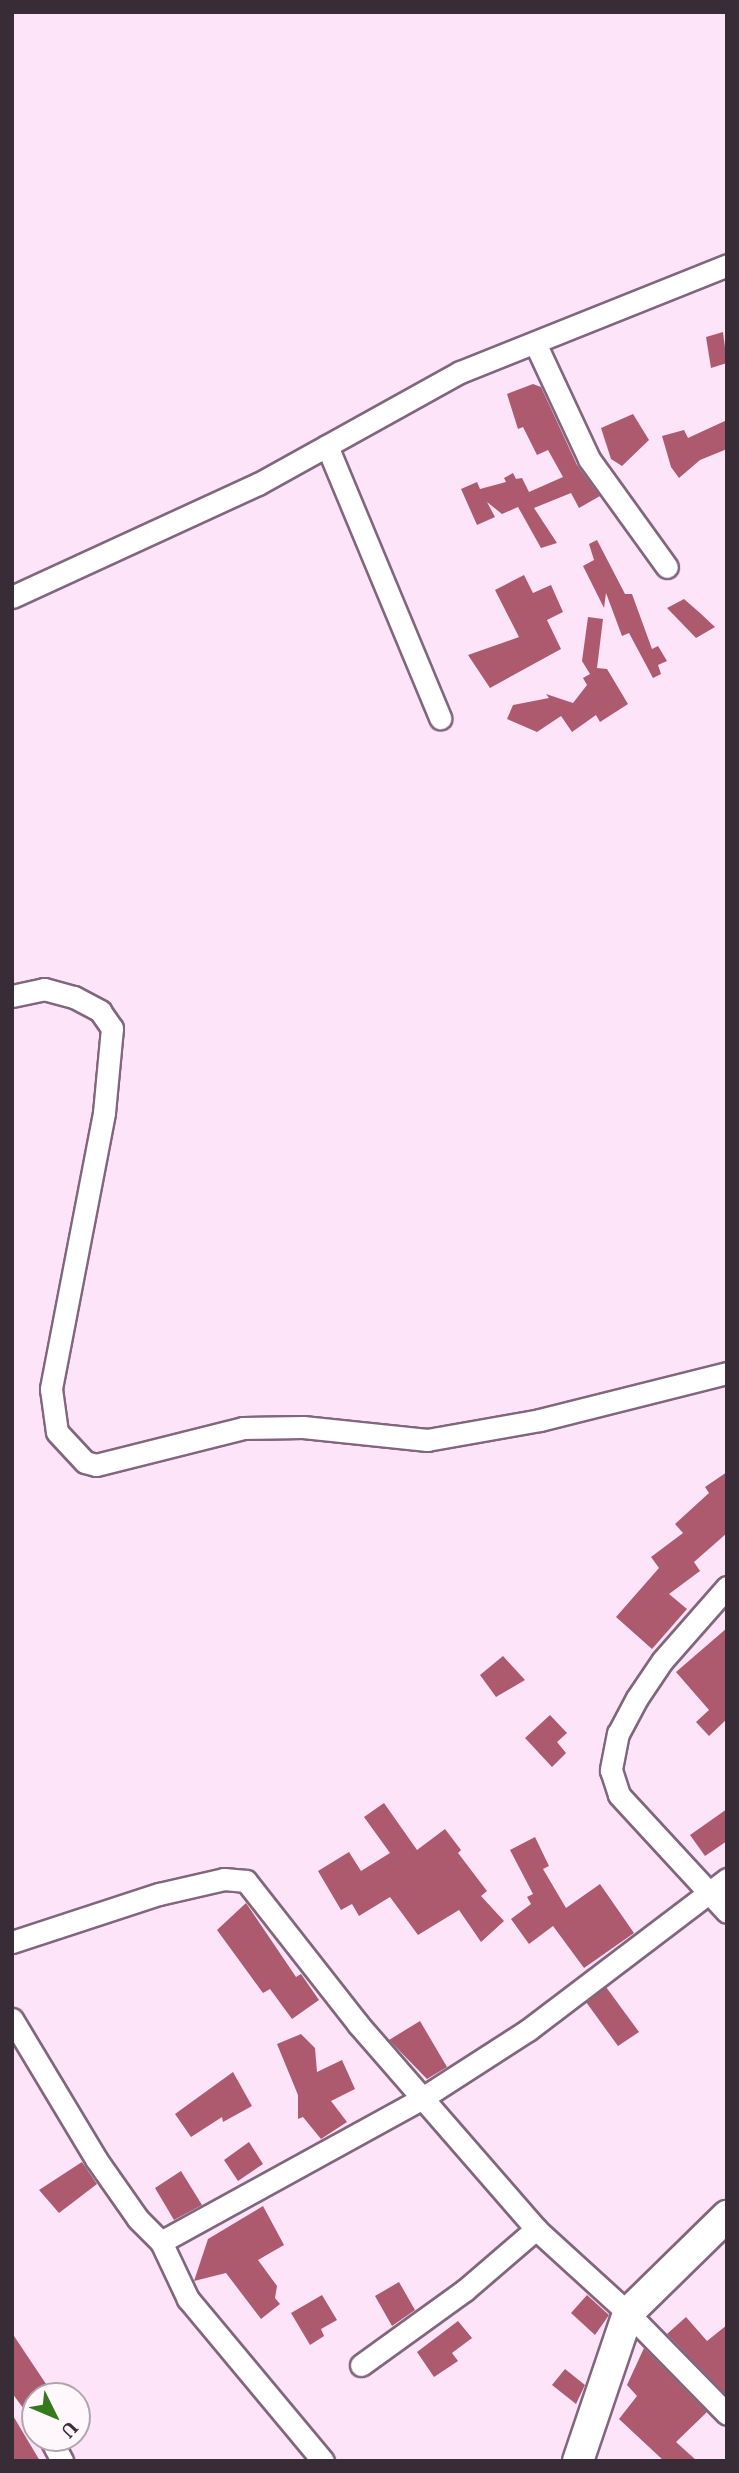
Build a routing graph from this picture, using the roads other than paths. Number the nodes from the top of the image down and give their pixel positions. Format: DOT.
graph roads {
  1 [pos="727,265"];
  2 [pos="535,343"];
  3 [pos="327,446"];
  4 [pos="667,567"];
  5 [pos="12,597"];
  6 [pos="440,718"];
  7 [pos="12,996"];
  8 [pos="727,1373"];
  9 [pos="727,1587"];
  10 [pos="727,1879"];
  11 [pos="709,1893"];
  12 [pos="727,1912"];
  13 [pos="12,1942"];
  14 [pos="12,2019"];
  15 [pos="422,2099"];
  16 [pos="727,2216"];
  17 [pos="536,2229"];
  18 [pos="161,2242"];
  19 [pos="628,2314"];
  20 [pos="361,2365"];
  21 [pos="727,2414"];
  22 [pos="323,2461"];
  23 [pos="578,2461"];
  1 -- 2 [label="street"];
  2 -- 3 [label="street"];
  2 -- 4 [label="street"];
  3 -- 5 [label="street"];
  3 -- 6 [label="street"];
  7 -- 8 [label="street"];
  9 -- 11 [label="street"];
  10 -- 11 [label="street"];
  11 -- 12 [label="street"];
  11 -- 15 [label="street"];
  13 -- 15 [label="street"];
  14 -- 18 [label="street"];
  15 -- 17 [label="street"];
  15 -- 18 [label="street"];
  16 -- 19 [label="main road"];
  17 -- 19 [label="street"];
  17 -- 20 [label="street"];
  18 -- 22 [label="street"];
  19 -- 21 [label="street"];
  19 -- 23 [label="main road"];
}
